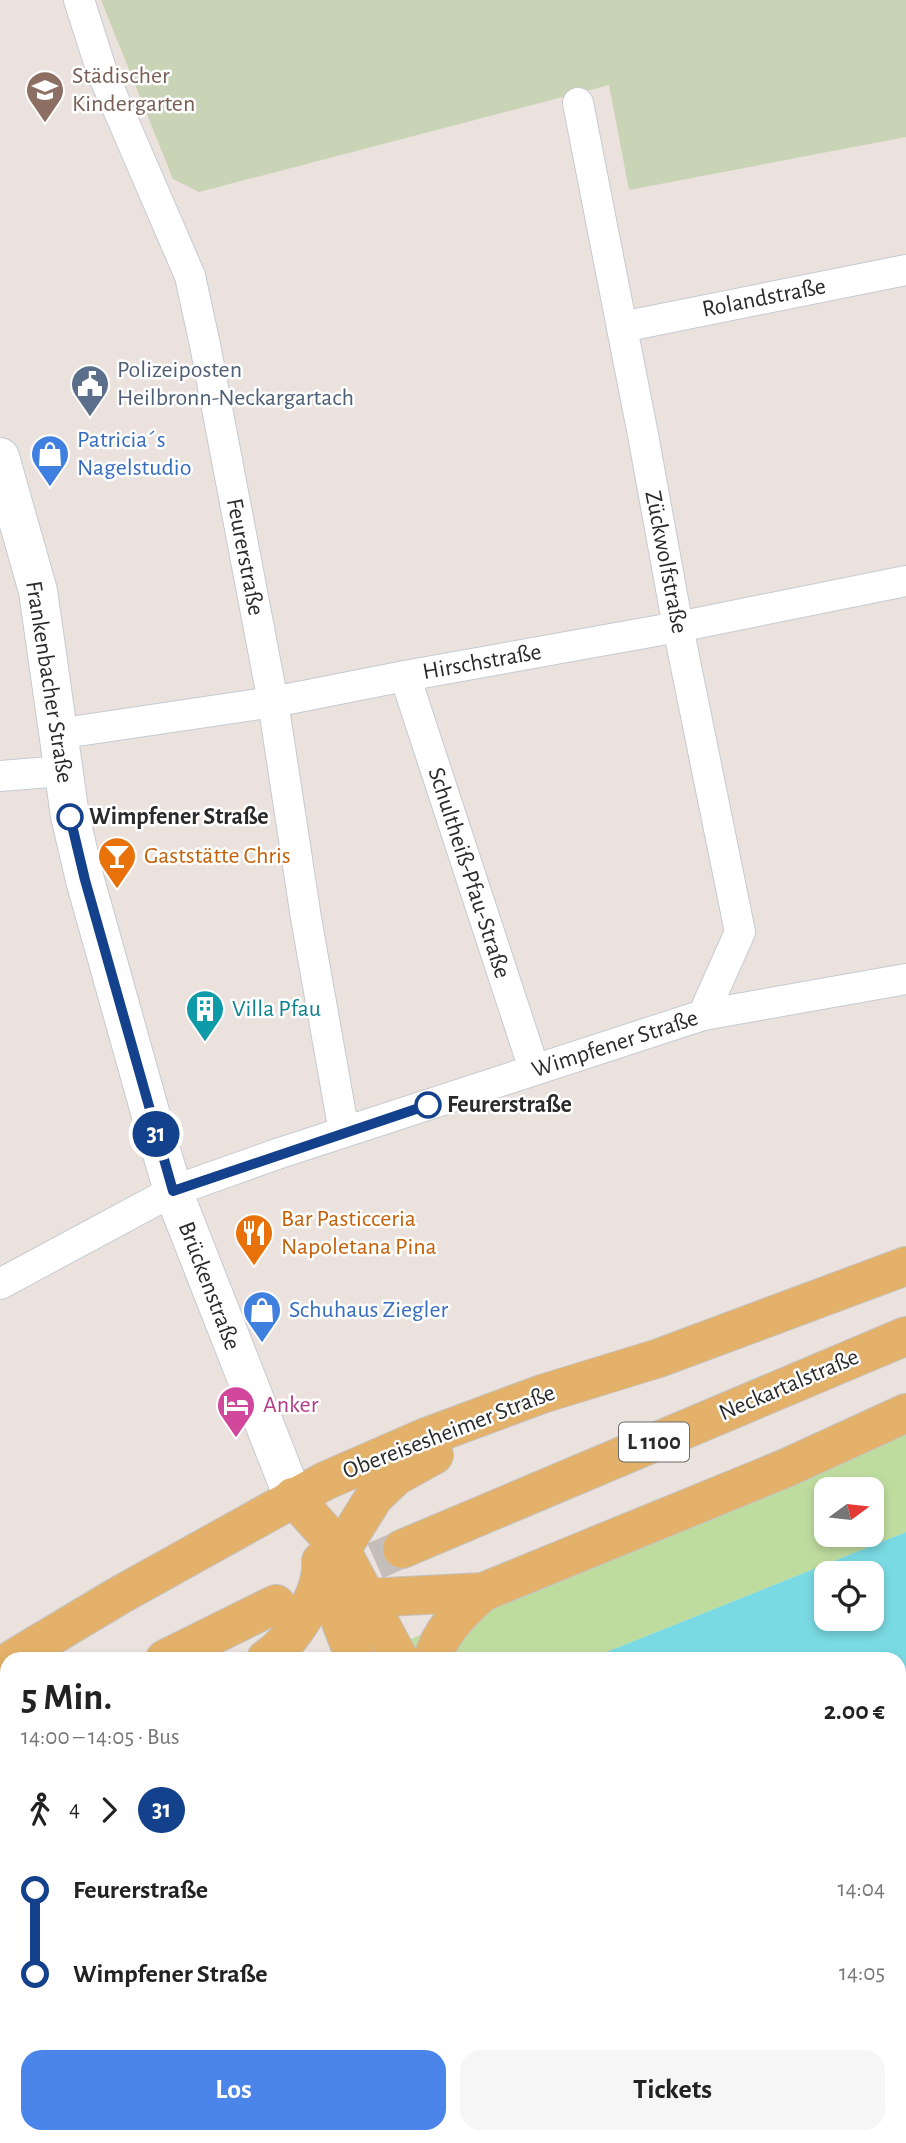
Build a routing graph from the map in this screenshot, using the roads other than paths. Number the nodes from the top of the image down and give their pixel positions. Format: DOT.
graph roads {
  1 [pos="79,0"];
  2 [pos="578,103"];
  3 [pos="906,270"];
  4 [pos="622,327"];
  5 [pos="0,457"];
  6 [pos="906,581"];
  7 [pos="678,627"];
  8 [pos="405,676"];
  9 [pos="272,702"];
  10 [pos="57,734"];
  11 [pos="62,771"];
  12 [pos="0,776"];
  13 [pos="906,979"];
  14 [pos="703,1015"];
  15 [pos="534,1069"];
  16 [pos="344,1132"];
  17 [pos="173,1191"];
  18 [pos="906,1252"];
  19 [pos="906,1266"];
  20 [pos="0,1284"];
  21 [pos="790,1308"];
  22 [pos="906,1336"];
  23 [pos="659,1358"];
  24 [pos="906,1413"];
  25 [pos="303,1508"];
  26 [pos="402,1549"];
  27 [pos="341,1581"];
  28 [pos="483,1592"];
  29 [pos="276,1604"];
  30 [pos="25,1652"];
  31 [pos="179,1652"];
  32 [pos="273,1652"];
  33 [pos="354,1652"];
  34 [pos="394,1652"];
  35 [pos="436,1652"];
  1 -- 9 [label="street, Feurerstraße"];
  2 -- 4 [label="street, Zückwolfstraße"];
  3 -- 4 [label="street, Rolandstraße"];
  4 -- 7 [label="street, Zückwolfstraße"];
  5 -- 10 [label="main road, Frankenbacher Straße"];
  6 -- 7 [label="street, Hirschstraße"];
  7 -- 8 [label="street, Hirschstraße"];
  7 -- 14 [label="street, Zückwolfstraße"];
  8 -- 9 [label="street, Hirschstraße"];
  8 -- 15 [label="street, Schultheiß-Pfau-Straße"];
  9 -- 10 [label="street, Hirschstraße"];
  9 -- 16 [label="street, Feurerstraße"];
  10 -- 11 [label="main road, Frankenbacher Straße"];
  11 -- 12 [label="street"];
  11 -- 17 [label="main road, Frankenbacher Straße"];
  13 -- 14 [label="street, Wimpfener Straße"];
  14 -- 15 [label="street, Wimpfener Straße"];
  15 -- 16 [label="street, Wimpfener Straße"];
  16 -- 17 [label="street, Wimpfener Straße"];
  17 -- 20 [label="street, Wimpfener Straße"];
  17 -- 25 [label="main road, Brückenstraße"];
  18 -- 21 [label="street, Obereisesheimer Straße"];
  19 -- 21 [label="main road"];
  21 -- 23 [label="main road, Obereisesheimer Straße"];
  22 -- 26 [label="main road, Neckartalstraße / L 1100"];
  23 -- 25 [label="main road, Obereisesheimer Straße"];
  23 -- 27 [label="main road"];
  24 -- 28 [label="main road"];
  25 -- 27 [label="main road"];
  25 -- 30 [label="main road, Obereisesheimer Straße"];
  27 -- 28 [label="main road"];
  27 -- 32 [label="main road"];
  27 -- 33 [label="main road"];
  27 -- 34 [label="main road"];
  28 -- 35 [label="main road"];
  29 -- 31 [label="main road"];
}
